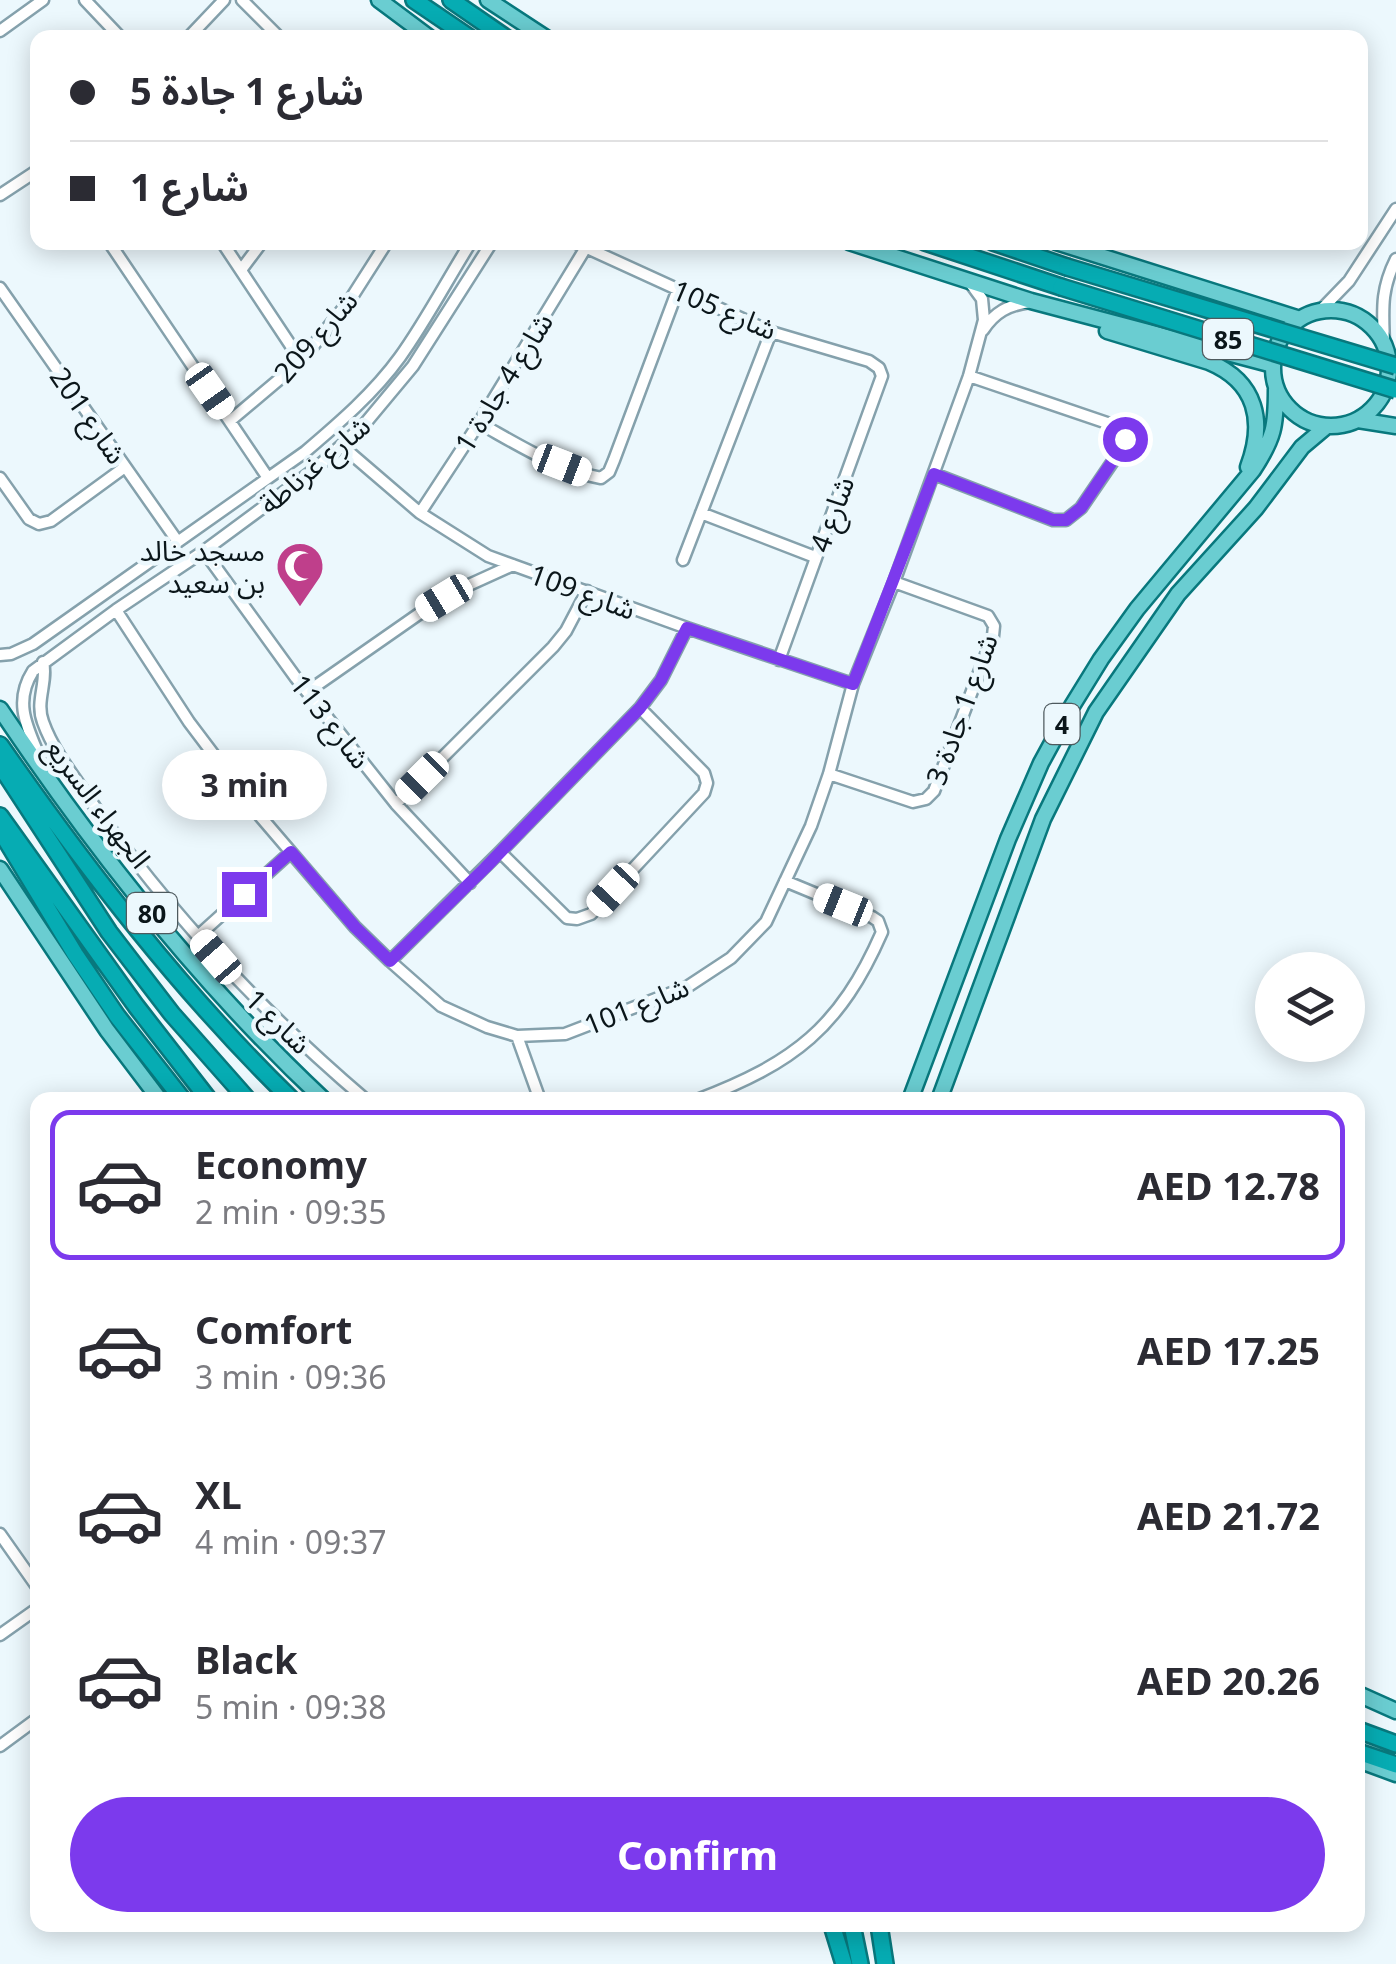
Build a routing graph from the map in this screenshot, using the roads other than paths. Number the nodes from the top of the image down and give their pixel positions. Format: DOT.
graph roads {
  1 [pos="43,0"];
  2 [pos="85,0"];
  3 [pos="224,0"];
  4 [pos="242,0"];
  5 [pos="379,0"];
  6 [pos="414,0"];
  7 [pos="451,0"];
  8 [pos="488,0"];
  9 [pos="113,30"];
  10 [pos="196,30"];
  11 [pos="272,30"];
  12 [pos="419,30"];
  13 [pos="458,30"];
  14 [pos="494,30"];
  15 [pos="534,30"];
  16 [pos="0,31"];
  17 [pos="30,175"];
  18 [pos="0,195"];
  19 [pos="1396,209"];
  20 [pos="114,250"];
  21 [pos="227,250"];
  22 [pos="256,250"];
  23 [pos="382,250"];
  24 [pos="466,250"];
  25 [pos="487,250"];
  26 [pos="578,250"];
  27 [pos="589,250"];
  28 [pos="873,250"];
  29 [pos="949,250"];
  30 [pos="1017,250"];
  31 [pos="1081,250"];
  32 [pos="1396,259"];
  33 [pos="240,270"];
  34 [pos="970,283"];
  35 [pos="0,288"];
  36 [pos="678,289"];
  37 [pos="1031,302"];
  38 [pos="1319,312"];
  39 [pos="1092,318"];
  40 [pos="1300,319"];
  41 [pos="771,332"];
  42 [pos="980,336"];
  43 [pos="1388,351"];
  44 [pos="301,362"];
  45 [pos="1273,364"];
  46 [pos="1396,366"];
  47 [pos="878,368"];
  48 [pos="387,373"];
  49 [pos="969,376"];
  50 [pos="400,384"];
  51 [pos="1276,388"];
  52 [pos="1396,390"];
  53 [pos="370,392"];
  54 [pos="382,405"];
  55 [pos="231,420"];
  56 [pos="1358,420"];
  57 [pos="478,423"];
  58 [pos="1327,426"];
  59 [pos="1396,426"];
  60 [pos="342,446"];
  61 [pos="125,467"];
  62 [pos="934,474"];
  63 [pos="0,478"];
  64 [pos="268,478"];
  65 [pos="1237,489"];
  66 [pos="420,514"];
  67 [pos="701,514"];
  68 [pos="178,542"];
  69 [pos="204,550"];
  70 [pos="815,557"];
  71 [pos="683,560"];
  72 [pos="513,566"];
  73 [pos="894,582"];
  74 [pos="587,591"];
  75 [pos="116,610"];
  76 [pos="687,628"];
  77 [pos="33,644"];
  78 [pos="0,655"];
  79 [pos="780,660"];
  80 [pos="43,662"];
  81 [pos="853,684"];
  82 [pos="307,692"];
  83 [pos="640,708"];
  84 [pos="0,709"];
  85 [pos="0,745"];
  86 [pos="0,765"];
  87 [pos="829,774"];
  88 [pos="49,782"];
  89 [pos="396,804"];
  90 [pos="0,816"];
  91 [pos="0,830"];
  92 [pos="291,852"];
  93 [pos="500,852"];
  94 [pos="0,870"];
  95 [pos="785,881"];
  96 [pos="470,883"];
  97 [pos="198,936"];
  98 [pos="390,961"];
  99 [pos="517,1036"];
  100 [pos="154,1092"];
  101 [pos="177,1092"];
  102 [pos="203,1092"];
  103 [pos="241,1092"];
  104 [pos="284,1092"];
  105 [pos="316,1092"];
  106 [pos="357,1092"];
  107 [pos="537,1092"];
  108 [pos="717,1092"];
  109 [pos="911,1092"];
  110 [pos="944,1092"];
  111 [pos="0,1534"];
  112 [pos="30,1577"];
  113 [pos="30,1614"];
  114 [pos="0,1635"];
  115 [pos="1365,1697"];
  116 [pos="1396,1711"];
  117 [pos="30,1724"];
  118 [pos="1365,1733"];
  119 [pos="1396,1744"];
  120 [pos="0,1746"];
  121 [pos="1365,1755"];
  122 [pos="1365,1763"];
  123 [pos="1396,1766"];
  124 [pos="1396,1774"];
  125 [pos="834,1932"];
  126 [pos="842,1932"];
  127 [pos="853,1932"];
  128 [pos="881,1932"];
  129 [pos="887,1932"];
  130 [pos="844,1964"];
  131 [pos="860,1964"];
  132 [pos="889,1964"];
  1 -- 16 [label="street"];
  2 -- 9 [label="street"];
  3 -- 10 [label="street"];
  4 -- 11 [label="street"];
  5 -- 12 [label="main road"];
  6 -- 13 [label="highway"];
  7 -- 14 [label="highway"];
  8 -- 15 [label="main road"];
  17 -- 18 [label="street"];
  19 -- 38 [label="street"];
  20 -- 55 [label="street"];
  21 -- 33 [label="street"];
  22 -- 33 [label="street"];
  23 -- 44 [label="street, شارع 209"];
  24 -- 48 [label="street, شارع غرناطة"];
  25 -- 50 [label="street, شارع غرناطة"];
  26 -- 57 [label="street, شارع 4 جادة 1"];
  27 -- 36 [label="street, شارع 105"];
  28 -- 34 [label="main road"];
  29 -- 52 [label="highway, 85, bridge"];
  30 -- 46 [label="highway, 85, bridge"];
  31 -- 40 [label="main road"];
  32 -- 43 [label="street"];
  33 -- 44 [label="street"];
  34 -- 37 [label="main road"];
  34 -- 42 [label="street, شارع 101"];
  35 -- 61 [label="street, شارع 201"];
  36 -- 41 [label="street, شارع 105"];
  36 -- 57 [label="street"];
  37 -- 39 [label="main road"];
  37 -- 42 [label="street"];
  38 -- 40 [label="main road"];
  38 -- 43 [label="main road"];
  39 -- 45 [label="main road"];
  39 -- 65 [label="main road"];
  40 -- 45 [label="main road"];
  41 -- 47 [label="street, شارع 105"];
  41 -- 67 [label="street"];
  42 -- 49 [label="street, شارع 101"];
  43 -- 56 [label="main road"];
  44 -- 55 [label="street, شارع 209"];
  45 -- 51 [label="main road, 4"];
  47 -- 70 [label="street, شارع 4"];
  48 -- 50 [label="street"];
  48 -- 53 [label="street, شارع غرناطة"];
  49 -- 62 [label="street, شارع 101"];
  49 -- 62 [label="street"];
  50 -- 54 [label="street, شارع غرناطة"];
  51 -- 58 [label="main road"];
  51 -- 65 [label="main road, 4"];
  53 -- 54 [label="street"];
  53 -- 64 [label="street, شارع غرناطة"];
  54 -- 60 [label="street, شارع غرناطة"];
  55 -- 64 [label="street"];
  56 -- 58 [label="main road"];
  56 -- 59 [label="main road"];
  57 -- 66 [label="street, شارع 4 جادة 1"];
  58 -- 110 [label="main road, 4"];
  60 -- 66 [label="street, شارع 109"];
  60 -- 69 [label="street, شارع غرناطة"];
  61 -- 63 [label="street"];
  61 -- 68 [label="street, شارع 201"];
  62 -- 73 [label="street, شارع 101"];
  64 -- 68 [label="street, شارع غرناطة"];
  65 -- 109 [label="main road, 4"];
  66 -- 72 [label="street, شارع 109"];
  67 -- 70 [label="street"];
  67 -- 71 [label="street"];
  68 -- 77 [label="street, شارع غرناطة"];
  69 -- 75 [label="street, شارع غرناطة"];
  69 -- 82 [label="street, شارع 113"];
  70 -- 79 [label="street, شارع 4"];
  72 -- 74 [label="street, شارع 109"];
  72 -- 82 [label="street"];
  73 -- 81 [label="street, شارع 101"];
  73 -- 87 [label="street, شارع 1 جادة 3"];
  74 -- 76 [label="street, شارع 109"];
  74 -- 89 [label="street"];
  75 -- 80 [label="street, شارع غرناطة"];
  75 -- 92 [label="street, شارع 101"];
  76 -- 79 [label="street, شارع 109"];
  76 -- 83 [label="street"];
  77 -- 78 [label="street, شارع غرناطة"];
  77 -- 80 [label="street"];
  79 -- 81 [label="street, شارع 109"];
  80 -- 88 [label="street, شارع غرناطة"];
  80 -- 97 [label="street, شارع 1"];
  81 -- 87 [label="street, شارع 101"];
  82 -- 89 [label="street, شارع 113"];
  83 -- 93 [label="street"];
  83 -- 93 [label="street"];
  84 -- 88 [label="main road, الجهراء السريع / 80"];
  85 -- 104 [label="highway"];
  86 -- 103 [label="highway, الجهراء السريع / 80"];
  87 -- 95 [label="street, شارع 101"];
  88 -- 105 [label="main road, الجهراء السريع / 80"];
  89 -- 96 [label="street, شارع 113"];
  90 -- 102 [label="highway, 80"];
  91 -- 101 [label="highway"];
  92 -- 97 [label="street"];
  92 -- 98 [label="street, شارع 101"];
  93 -- 96 [label="street"];
  94 -- 100 [label="main road"];
  95 -- 99 [label="street, شارع 101"];
  95 -- 108 [label="street"];
  96 -- 98 [label="street"];
  97 -- 106 [label="street, شارع 1"];
  98 -- 99 [label="street, شارع 101"];
  99 -- 107 [label="street"];
  111 -- 112 [label="street"];
  113 -- 114 [label="street"];
  115 -- 116 [label="main road"];
  117 -- 120 [label="street"];
  118 -- 119 [label="highway"];
  121 -- 123 [label="highway"];
  122 -- 124 [label="main road"];
  125 -- 130 [label="highway"];
  126 -- 130 [label="highway"];
  127 -- 131 [label="highway"];
  128 -- 132 [label="highway"];
  129 -- 132 [label="highway"];
}
